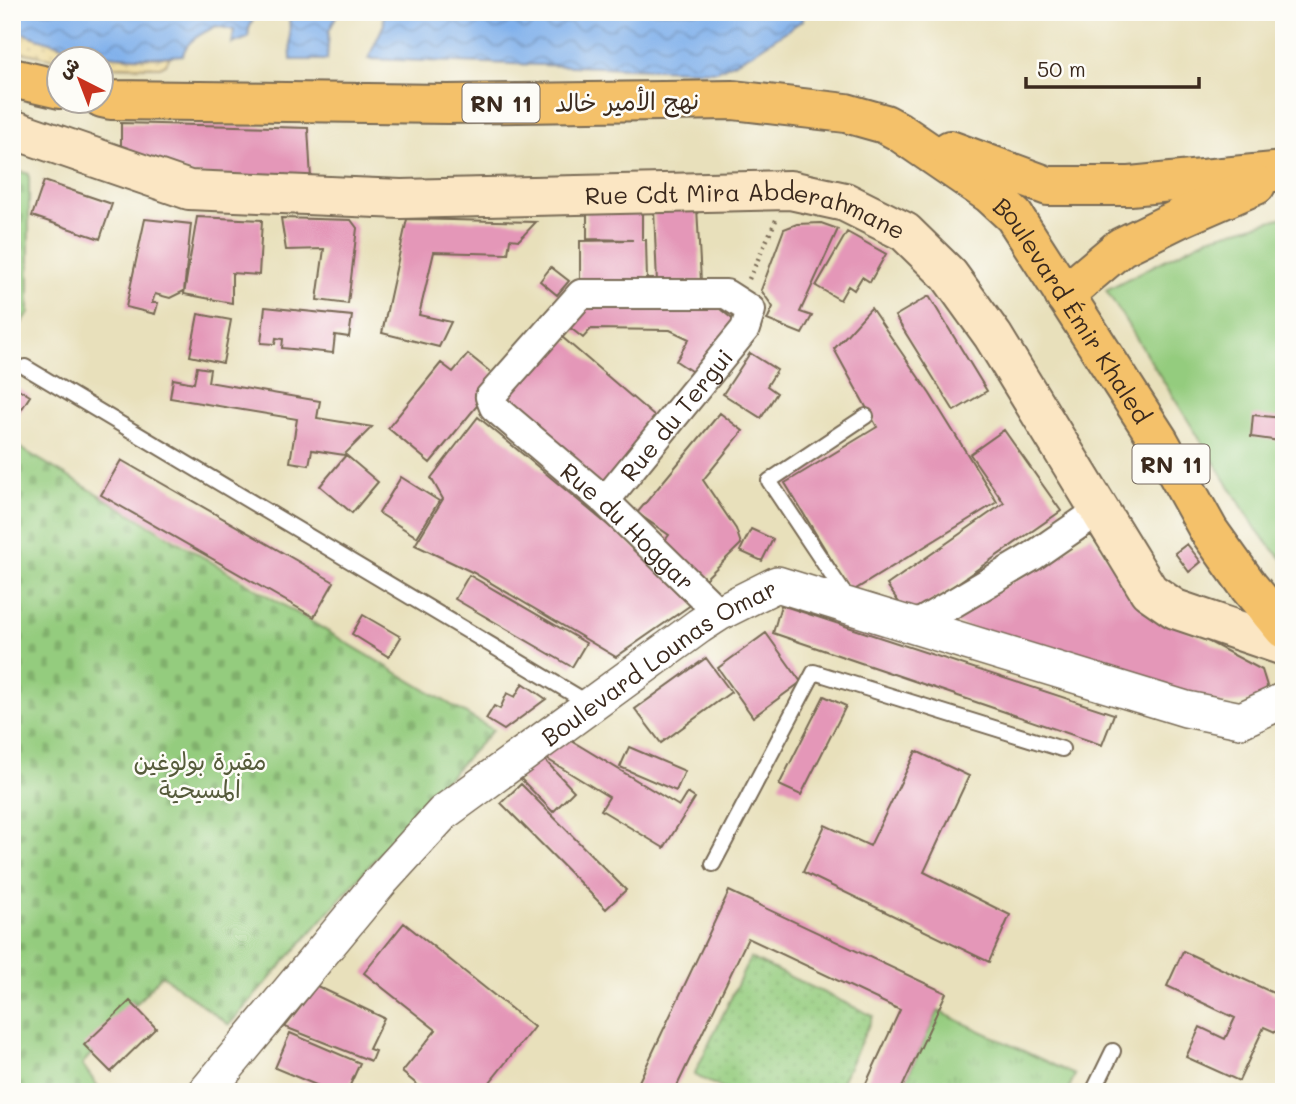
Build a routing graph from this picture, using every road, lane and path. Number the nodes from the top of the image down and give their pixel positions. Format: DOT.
graph roads {
  1 [pos="12,78"];
  2 [pos="46,86"];
  3 [pos="116,100"];
  4 [pos="12,129"];
  5 [pos="898,131"];
  6 [pos="1284,172"];
  7 [pos="790,190"];
  8 [pos="1064,295"];
  9 [pos="742,315"];
  10 [pos="25,367"];
  11 [pos="866,416"];
  12 [pos="605,501"];
  13 [pos="1098,511"];
  14 [pos="853,608"];
  15 [pos="719,613"];
  16 [pos="913,627"];
  17 [pos="1284,629"];
  18 [pos="1284,646"];
  19 [pos="1284,700"];
  20 [pos="591,705"];
  21 [pos="1062,749"];
  22 [pos="713,864"];
  23 [pos="1113,1051"];
  24 [pos="206,1092"];
  25 [pos="1093,1092"];
  1 -- 2 [label="main road"];
  3 -- 5 [label="main road, نهج الأمير خالد / RN 11"];
  4 -- 7 [label="main road, Rue Cdt Mira Abderahmane"];
  5 -- 6 [label="main road, RN 11"];
  5 -- 8 [label="main road, Boulevard Émir Khaled / RN 11"];
  6 -- 8 [label="main road"];
  7 -- 9 [label="path"];
  7 -- 13 [label="main road, Rue Cdt Mira Abderahmane"];
  8 -- 17 [label="main road, Boulevard Émir Khaled / RN 11"];
  9 -- 12 [label="street, Rue du Tergui"];
  9 -- 12 [label="street, Rue du Hoggar"];
  10 -- 20 [label="lane"];
  11 -- 14 [label="lane"];
  12 -- 15 [label="street, Rue du Hoggar"];
  13 -- 16 [label="street"];
  13 -- 18 [label="main road, Rue Cdt Mira Abderahmane"];
  14 -- 15 [label="street, Boulevard Lounas Omar"];
  14 -- 16 [label="street, Boulevard Lounas Omar"];
  15 -- 20 [label="street, Boulevard Lounas Omar"];
  16 -- 19 [label="street, Boulevard Lounas Omar"];
  20 -- 24 [label="street, Boulevard Lounas Omar"];
  21 -- 22 [label="lane"];
  23 -- 25 [label="lane"];
}
